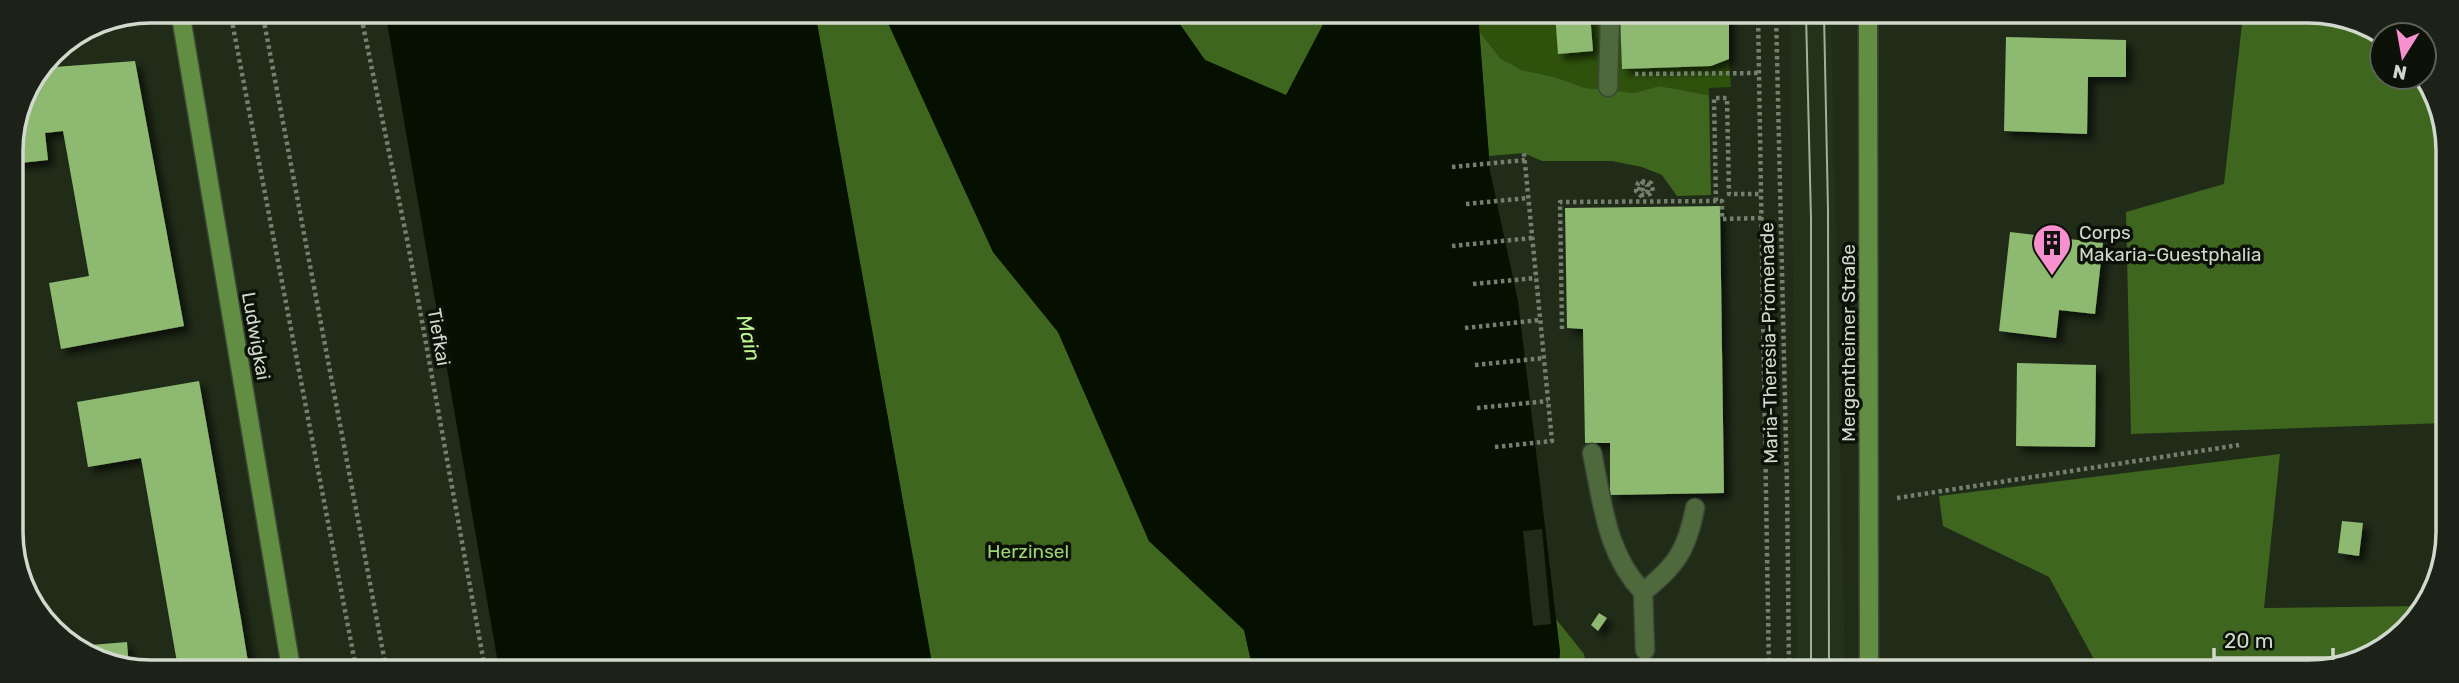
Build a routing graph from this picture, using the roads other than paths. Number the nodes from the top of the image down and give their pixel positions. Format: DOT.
graph roads {
  1 [pos="182,23"];
  2 [pos="1610,23"];
  3 [pos="1868,23"];
  4 [pos="1608,81"];
  5 [pos="1592,453"];
  6 [pos="1695,508"];
  7 [pos="1643,592"];
  8 [pos="1645,650"];
  9 [pos="290,660"];
  10 [pos="1869,660"];
  1 -- 9 [label="main road, Ludwigkai"];
  2 -- 4 [label="lane"];
  3 -- 10 [label="main road, Mergentheimer Straße"];
  5 -- 7 [label="lane"];
  6 -- 7 [label="lane"];
  7 -- 8 [label="lane"];
}
